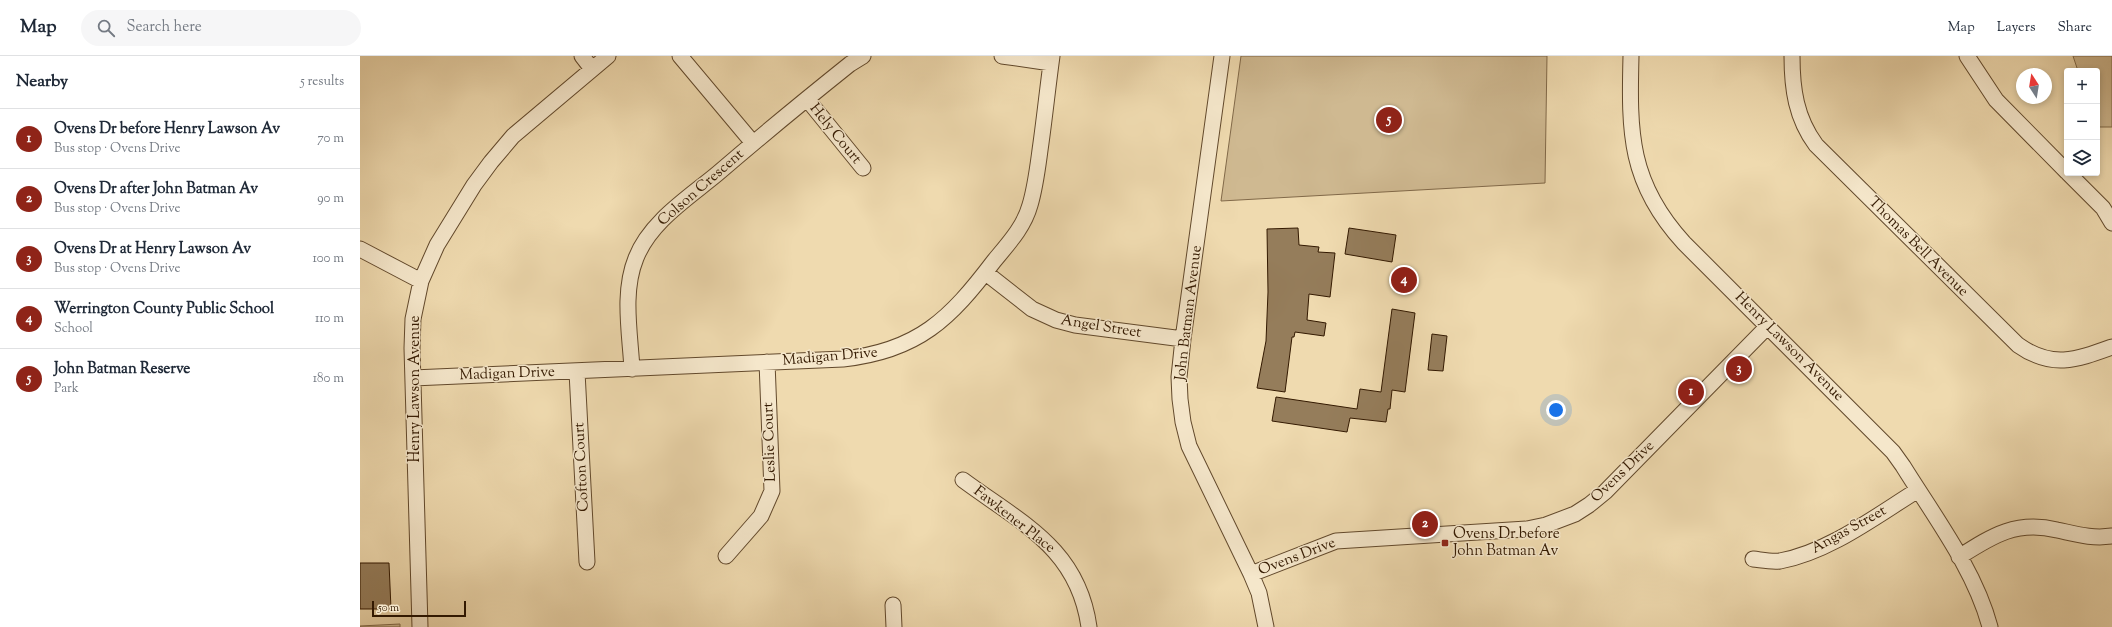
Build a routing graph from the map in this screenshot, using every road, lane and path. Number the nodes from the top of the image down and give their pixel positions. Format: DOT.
graph roads {
  1 [pos="582,56"];
  2 [pos="608,56"];
  3 [pos="680,56"];
  4 [pos="863,56"];
  5 [pos="1002,56"];
  6 [pos="1222,56"];
  7 [pos="1630,56"];
  8 [pos="1792,56"];
  9 [pos="1967,56"];
  10 [pos="1052,59"];
  11 [pos="592,69"];
  12 [pos="807,99"];
  13 [pos="753,143"];
  14 [pos="863,168"];
  15 [pos="2064,168"];
  16 [pos="2072,176"];
  17 [pos="2112,223"];
  18 [pos="360,249"];
  19 [pos="986,273"];
  20 [pos="421,281"];
  21 [pos="1767,327"];
  22 [pos="1183,339"];
  23 [pos="2112,348"];
  24 [pos="767,362"];
  25 [pos="632,368"];
  26 [pos="577,372"];
  27 [pos="413,378"];
  28 [pos="963,480"];
  29 [pos="1918,490"];
  30 [pos="2112,536"];
  31 [pos="726,556"];
  32 [pos="1959,557"];
  33 [pos="1753,559"];
  34 [pos="587,562"];
  35 [pos="1251,574"];
  36 [pos="893,605"];
  37 [pos="420,627"];
  38 [pos="894,627"];
  39 [pos="1089,627"];
  40 [pos="1266,627"];
  41 [pos="1990,627"];
  1 -- 11 [label="street"];
  2 -- 11 [label="street, Henry Lawson Avenue"];
  3 -- 13 [label="street"];
  4 -- 12 [label="street, Colson Crescent"];
  5 -- 10 [label="street"];
  6 -- 22 [label="street, John Batman Avenue"];
  7 -- 21 [label="street, Henry Lawson Avenue"];
  8 -- 23 [label="street, Thomas Bell Avenue"];
  9 -- 15 [label="street"];
  10 -- 19 [label="street, Madigan Drive"];
  11 -- 20 [label="street, Henry Lawson Avenue"];
  12 -- 13 [label="street, Colson Crescent"];
  12 -- 14 [label="street, Hely Court"];
  13 -- 25 [label="street, Colson Crescent"];
  16 -- 17 [label="street"];
  18 -- 20 [label="street"];
  19 -- 22 [label="street, Angel Street"];
  19 -- 24 [label="street, Madigan Drive"];
  20 -- 27 [label="street, Henry Lawson Avenue"];
  21 -- 29 [label="street, Henry Lawson Avenue"];
  21 -- 35 [label="street, Ovens Drive"];
  22 -- 35 [label="street, John Batman Avenue"];
  24 -- 25 [label="street, Madigan Drive"];
  24 -- 31 [label="street, Leslie Court"];
  25 -- 26 [label="street, Madigan Drive"];
  26 -- 27 [label="street, Madigan Drive"];
  26 -- 34 [label="street, Cofton Court"];
  27 -- 37 [label="street, Henry Lawson Avenue"];
  28 -- 39 [label="street, Fawkener Place"];
  29 -- 32 [label="street, Henry Lawson Avenue"];
  29 -- 33 [label="street, Angas Street"];
  30 -- 32 [label="street"];
  32 -- 41 [label="street, Henry Lawson Avenue"];
  35 -- 40 [label="street, John Batman Avenue"];
  36 -- 38 [label="street"];
}
